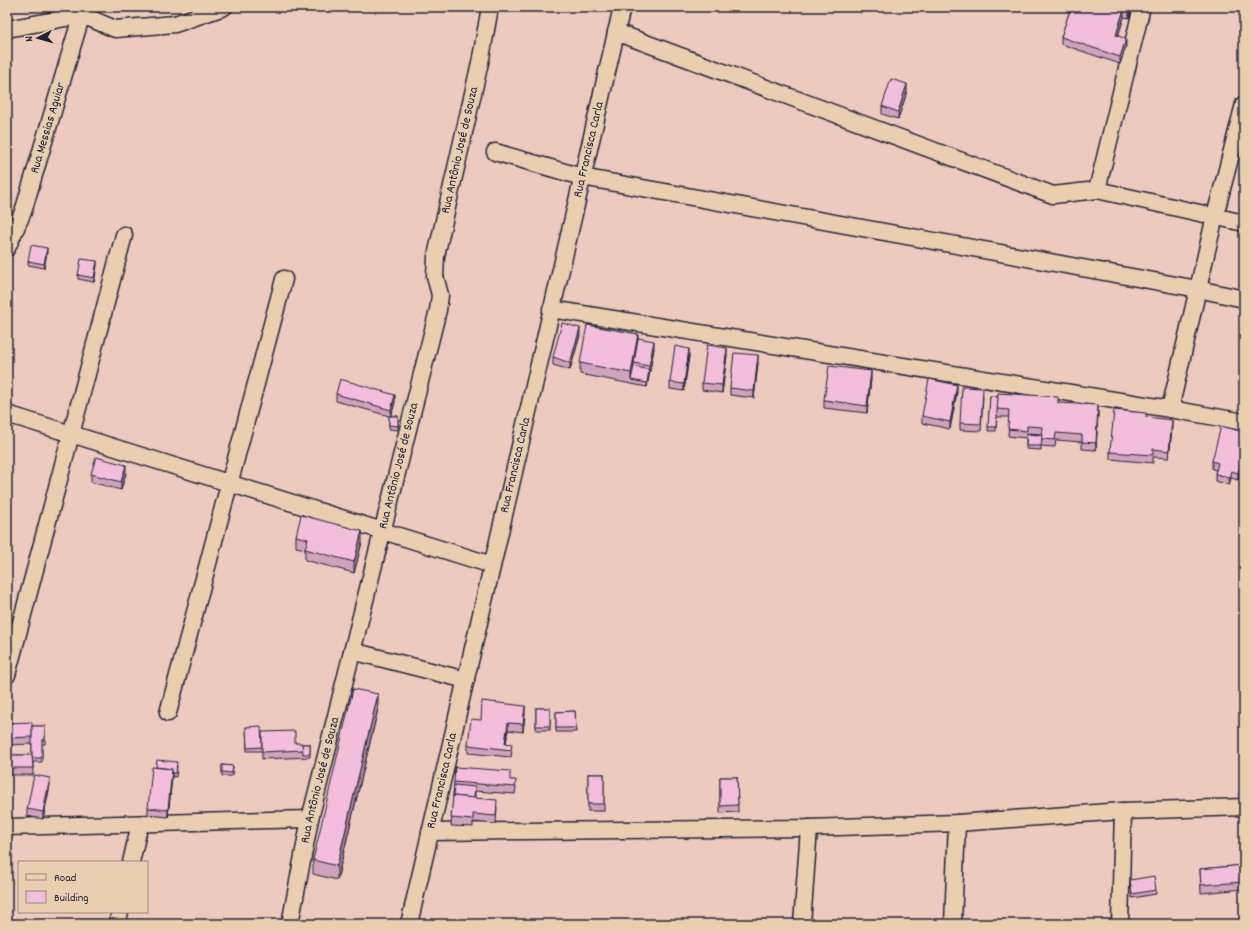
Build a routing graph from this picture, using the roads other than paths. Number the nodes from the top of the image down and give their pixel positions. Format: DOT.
graph roads {
  1 [pos="224,7"];
  2 [pos="490,7"];
  3 [pos="622,7"];
  4 [pos="1142,7"];
  5 [pos="83,11"];
  6 [pos="7,29"];
  7 [pos="616,32"];
  8 [pos="1244,104"];
  9 [pos="496,152"];
  10 [pos="582,177"];
  11 [pos="1097,190"];
  12 [pos="15,213"];
  13 [pos="1215,216"];
  14 [pos="1244,223"];
  15 [pos="124,235"];
  16 [pos="7,248"];
  17 [pos="284,280"];
  18 [pos="1198,289"];
  19 [pos="1244,299"];
  20 [pos="552,309"];
  21 [pos="1170,409"];
  22 [pos="7,414"];
  23 [pos="1244,422"];
  24 [pos="71,434"];
  25 [pos="230,483"];
  26 [pos="383,531"];
  27 [pos="492,565"];
  28 [pos="352,651"];
  29 [pos="7,675"];
  30 [pos="466,680"];
  31 [pos="168,712"];
  32 [pos="1244,807"];
  33 [pos="1123,811"];
  34 [pos="310,819"];
  35 [pos="957,823"];
  36 [pos="140,824"];
  37 [pos="7,827"];
  38 [pos="809,828"];
  39 [pos="430,832"];
  40 [pos="131,861"];
  41 [pos="120,913"];
  42 [pos="117,924"];
  43 [pos="290,924"];
  44 [pos="409,924"];
  45 [pos="802,924"];
  46 [pos="953,924"];
  47 [pos="1120,924"];
  1 -- 5 [label="street"];
  2 -- 26 [label="street, Rua Antônio José de Souza"];
  3 -- 7 [label="street, Rua Francisca Carla"];
  4 -- 11 [label="street"];
  5 -- 6 [label="street"];
  5 -- 12 [label="street, Rua Messias Aguiar"];
  7 -- 10 [label="street, Rua Francisca Carla"];
  7 -- 11 [label="street"];
  8 -- 13 [label="street"];
  9 -- 10 [label="street"];
  10 -- 18 [label="street"];
  10 -- 20 [label="street, Rua Francisca Carla"];
  11 -- 13 [label="street"];
  12 -- 16 [label="street, Rua Messias Aguiar"];
  13 -- 14 [label="street"];
  13 -- 18 [label="street"];
  15 -- 24 [label="street"];
  17 -- 25 [label="street"];
  18 -- 19 [label="street"];
  18 -- 21 [label="street"];
  20 -- 21 [label="street"];
  20 -- 27 [label="street, Rua Francisca Carla"];
  21 -- 23 [label="street"];
  22 -- 24 [label="street"];
  24 -- 25 [label="street"];
  24 -- 29 [label="street"];
  25 -- 26 [label="street"];
  25 -- 31 [label="street"];
  26 -- 27 [label="street"];
  26 -- 28 [label="street, Rua Antônio José de Souza"];
  27 -- 30 [label="street, Rua Francisca Carla"];
  28 -- 30 [label="street"];
  28 -- 34 [label="street, Rua Antônio José de Souza"];
  30 -- 39 [label="street, Rua Francisca Carla"];
  32 -- 33 [label="street"];
  33 -- 35 [label="street"];
  33 -- 47 [label="street"];
  34 -- 36 [label="street"];
  34 -- 43 [label="street, Rua Antônio José de Souza"];
  35 -- 38 [label="street"];
  35 -- 46 [label="street"];
  36 -- 37 [label="street"];
  36 -- 40 [label="street"];
  38 -- 39 [label="street"];
  38 -- 45 [label="street"];
  39 -- 44 [label="street, Rua Francisca Carla"];
  41 -- 42 [label="street"];
}
